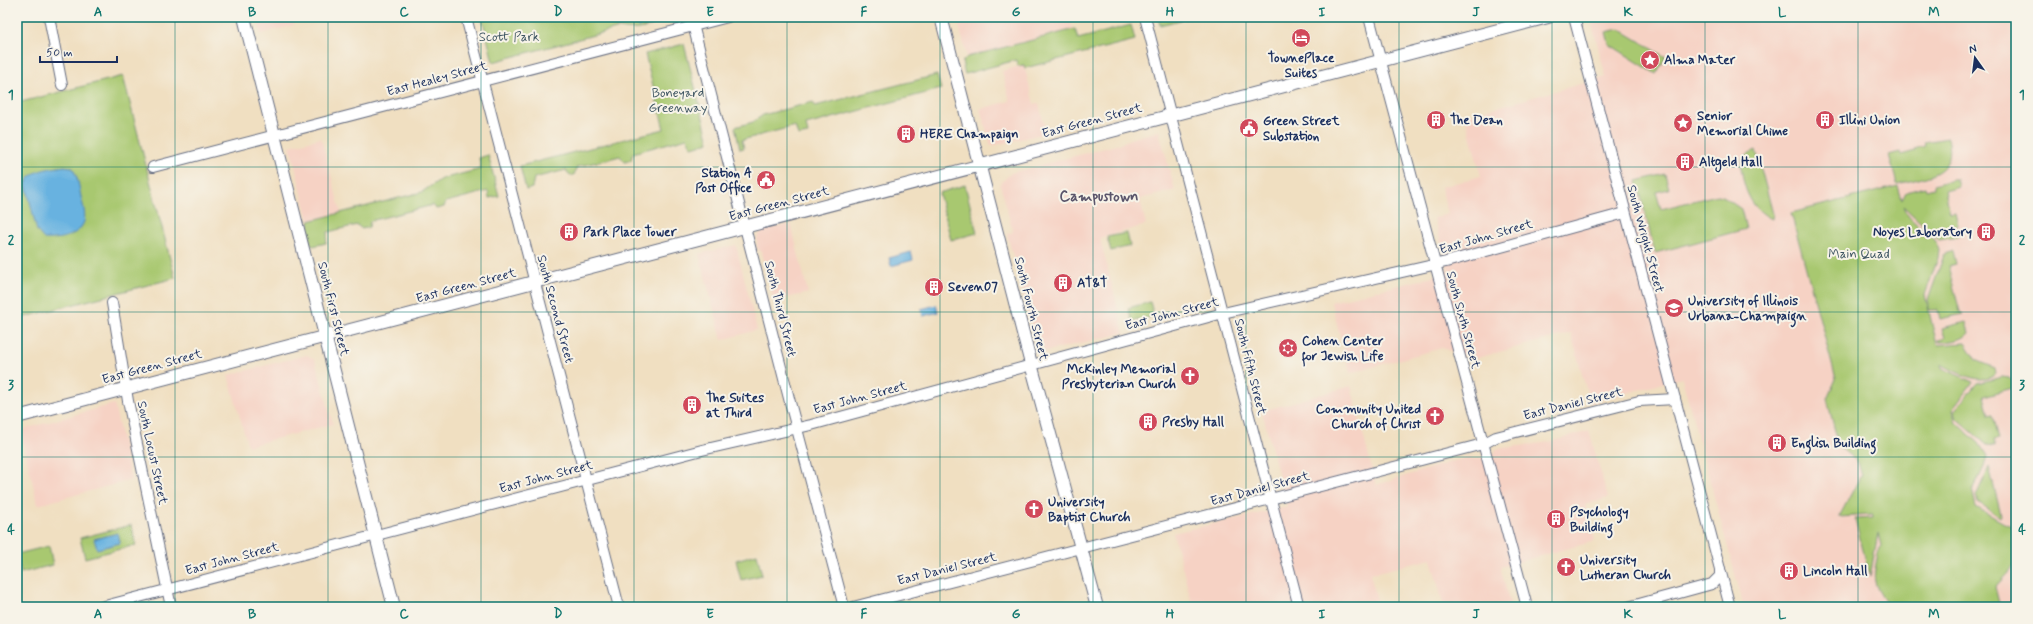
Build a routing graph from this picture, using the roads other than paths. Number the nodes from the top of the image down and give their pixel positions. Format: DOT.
graph roads {
  1 [pos="49,17"];
  2 [pos="244,17"];
  3 [pos="466,17"];
  4 [pos="728,17"];
  5 [pos="941,17"];
  6 [pos="1145,17"];
  7 [pos="1369,17"];
  8 [pos="1548,17"];
  9 [pos="1574,17"];
  10 [pos="692,22"];
  11 [pos="1380,62"];
  12 [pos="483,81"];
  13 [pos="62,84"];
  14 [pos="1170,115"];
  15 [pos="273,136"];
  16 [pos="980,166"];
  17 [pos="153,167"];
  18 [pos="1625,212"];
  19 [pos="745,227"];
  20 [pos="1434,265"];
  21 [pos="535,282"];
  22 [pos="112,303"];
  23 [pos="1224,313"];
  24 [pos="325,337"];
  25 [pos="1031,364"];
  26 [pos="126,389"];
  27 [pos="1675,399"];
  28 [pos="17,417"];
  29 [pos="796,428"];
  30 [pos="1483,444"];
  31 [pos="585,480"];
  32 [pos="1271,499"];
  33 [pos="375,536"];
  34 [pos="1081,548"];
  35 [pos="1720,568"];
  36 [pos="1707,587"];
  37 [pos="167,590"];
  38 [pos="1726,592"];
  39 [pos="101,607"];
  40 [pos="171,607"];
  41 [pos="394,607"];
  42 [pos="619,607"];
  43 [pos="844,607"];
  44 [pos="852,607"];
  45 [pos="1097,607"];
  46 [pos="1299,607"];
  47 [pos="1527,607"];
  48 [pos="1628,607"];
  49 [pos="1730,607"];
  1 -- 13 [label="street"];
  2 -- 15 [label="street, South First Street"];
  3 -- 12 [label="street, South Second Street"];
  4 -- 10 [label="street, East Healey Street"];
  5 -- 16 [label="street, South Fourth Street"];
  6 -- 14 [label="street, South Fifth Street"];
  7 -- 11 [label="street, South Sixth Street"];
  8 -- 11 [label="street, East Green Street"];
  9 -- 18 [label="street, South Wright Street"];
  10 -- 12 [label="street, East Healey Street"];
  10 -- 19 [label="street, South Third Street"];
  11 -- 14 [label="street, East Green Street"];
  11 -- 20 [label="street, South Sixth Street"];
  12 -- 15 [label="street, East Healey Street"];
  12 -- 21 [label="street, South Second Street"];
  14 -- 16 [label="street, East Green Street"];
  14 -- 23 [label="street, South Fifth Street"];
  15 -- 17 [label="street, East Healey Street"];
  15 -- 24 [label="street, South First Street"];
  16 -- 19 [label="street, East Green Street"];
  16 -- 25 [label="street, South Fourth Street"];
  18 -- 20 [label="street, East John Street"];
  18 -- 27 [label="street, South Wright Street"];
  19 -- 21 [label="street, East Green Street"];
  19 -- 29 [label="street, South Third Street"];
  20 -- 23 [label="street, East John Street"];
  20 -- 30 [label="street, South Sixth Street"];
  21 -- 24 [label="street, East Green Street"];
  21 -- 31 [label="street, South Second Street"];
  22 -- 26 [label="street, South Locust Street"];
  23 -- 25 [label="street, East John Street"];
  23 -- 32 [label="street, South Fifth Street"];
  24 -- 26 [label="street, East Green Street"];
  24 -- 33 [label="street, South First Street"];
  25 -- 29 [label="street, East John Street"];
  25 -- 34 [label="street, South Fourth Street"];
  26 -- 28 [label="street, East Green Street"];
  26 -- 37 [label="street, South Locust Street"];
  27 -- 30 [label="street, East Daniel Street"];
  27 -- 35 [label="street, South Wright Street"];
  29 -- 31 [label="street, East John Street"];
  29 -- 43 [label="street, South Third Street"];
  30 -- 32 [label="street, East Daniel Street"];
  30 -- 47 [label="street, South Sixth Street"];
  31 -- 33 [label="street, East John Street"];
  31 -- 42 [label="street, South Second Street"];
  32 -- 34 [label="street, East Daniel Street"];
  32 -- 46 [label="street, South Fifth Street"];
  33 -- 37 [label="street, East John Street"];
  33 -- 41 [label="street, South First Street"];
  34 -- 44 [label="street, East Daniel Street"];
  34 -- 45 [label="street, South Fourth Street"];
  35 -- 36 [label="street"];
  35 -- 38 [label="street, South Wright Street"];
  36 -- 38 [label="street"];
  36 -- 48 [label="street"];
  37 -- 39 [label="street, East John Street"];
  37 -- 40 [label="street, South Locust Street"];
  38 -- 49 [label="street, South Wright Street"];
}
